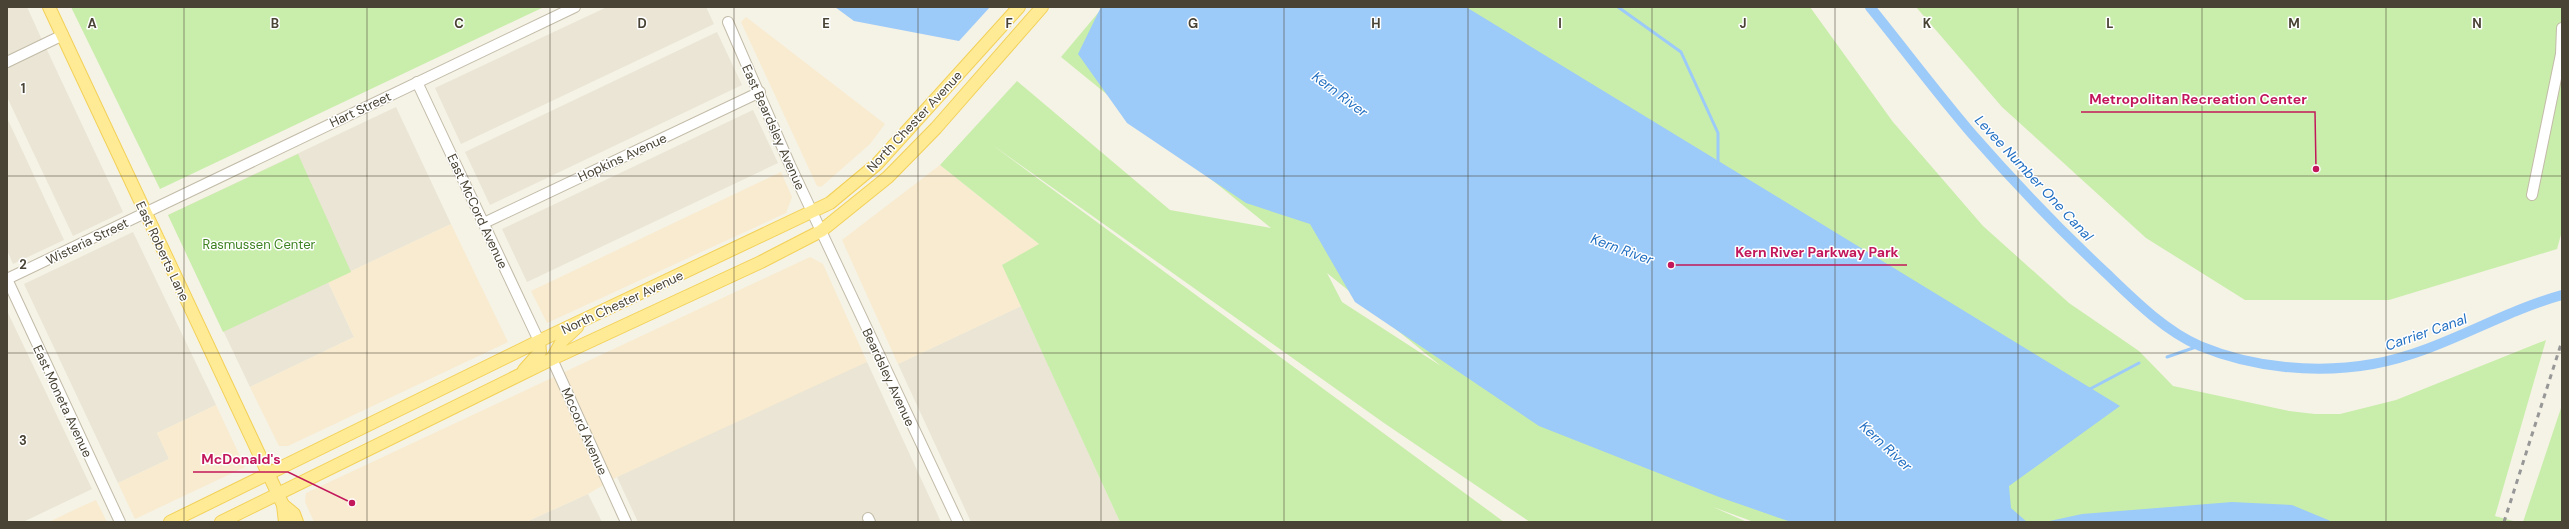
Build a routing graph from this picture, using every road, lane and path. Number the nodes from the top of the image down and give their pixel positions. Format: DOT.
graph roads {
  1 [pos="48,7"];
  2 [pos="575,7"];
  3 [pos="1019,7"];
  4 [pos="1042,7"];
  5 [pos="728,22"];
  6 [pos="2562,28"];
  7 [pos="63,35"];
  8 [pos="7,62"];
  9 [pos="417,82"];
  10 [pos="760,92"];
  11 [pos="2532,194"];
  12 [pos="145,212"];
  13 [pos="813,213"];
  14 [pos="484,223"];
  15 [pos="821,231"];
  16 [pos="7,279"];
  17 [pos="585,319"];
  18 [pos="539,341"];
  19 [pos="552,359"];
  20 [pos="519,375"];
  21 [pos="269,474"];
  22 [pos="281,499"];
  23 [pos="120,522"];
  24 [pos="170,522"];
  25 [pos="221,522"];
  26 [pos="285,522"];
  27 [pos="297,522"];
  28 [pos="626,522"];
  29 [pos="958,522"];
  1 -- 7 [label="main road, East Roberts Lane"];
  2 -- 9 [label="street, Hart Street"];
  3 -- 13 [label="main road, North Chester Avenue"];
  4 -- 15 [label="main road, North Chester Avenue"];
  5 -- 10 [label="street, East Beardsley Avenue"];
  6 -- 11 [label="street"];
  7 -- 8 [label="street"];
  7 -- 12 [label="main road, East Roberts Lane"];
  9 -- 12 [label="street, Hart Street"];
  9 -- 14 [label="street, East McCord Avenue"];
  10 -- 13 [label="street, East Beardsley Avenue"];
  10 -- 14 [label="street, Hopkins Avenue"];
  12 -- 16 [label="street, Wisteria Street"];
  12 -- 21 [label="main road, East Roberts Lane"];
  13 -- 15 [label="street, East Beardsley Avenue"];
  13 -- 17 [label="main road, North Chester Avenue"];
  14 -- 18 [label="street, East McCord Avenue"];
  15 -- 19 [label="main road, North Chester Avenue"];
  15 -- 29 [label="street, Beardsley Avenue"];
  16 -- 23 [label="street, East Moneta Avenue"];
  17 -- 18 [label="main road, North Chester Avenue"];
  17 -- 19 [label="main road"];
  18 -- 20 [label="main road"];
  18 -- 21 [label="main road, North Chester Avenue"];
  19 -- 20 [label="main road, North Chester Avenue"];
  19 -- 28 [label="street, Mccord Avenue"];
  20 -- 22 [label="main road, North Chester Avenue"];
  21 -- 22 [label="main road, East Roberts Lane"];
  21 -- 24 [label="main road, North Chester Avenue"];
  22 -- 25 [label="main road, North Chester Avenue"];
  22 -- 26 [label="main road"];
  22 -- 27 [label="main road"];
}
